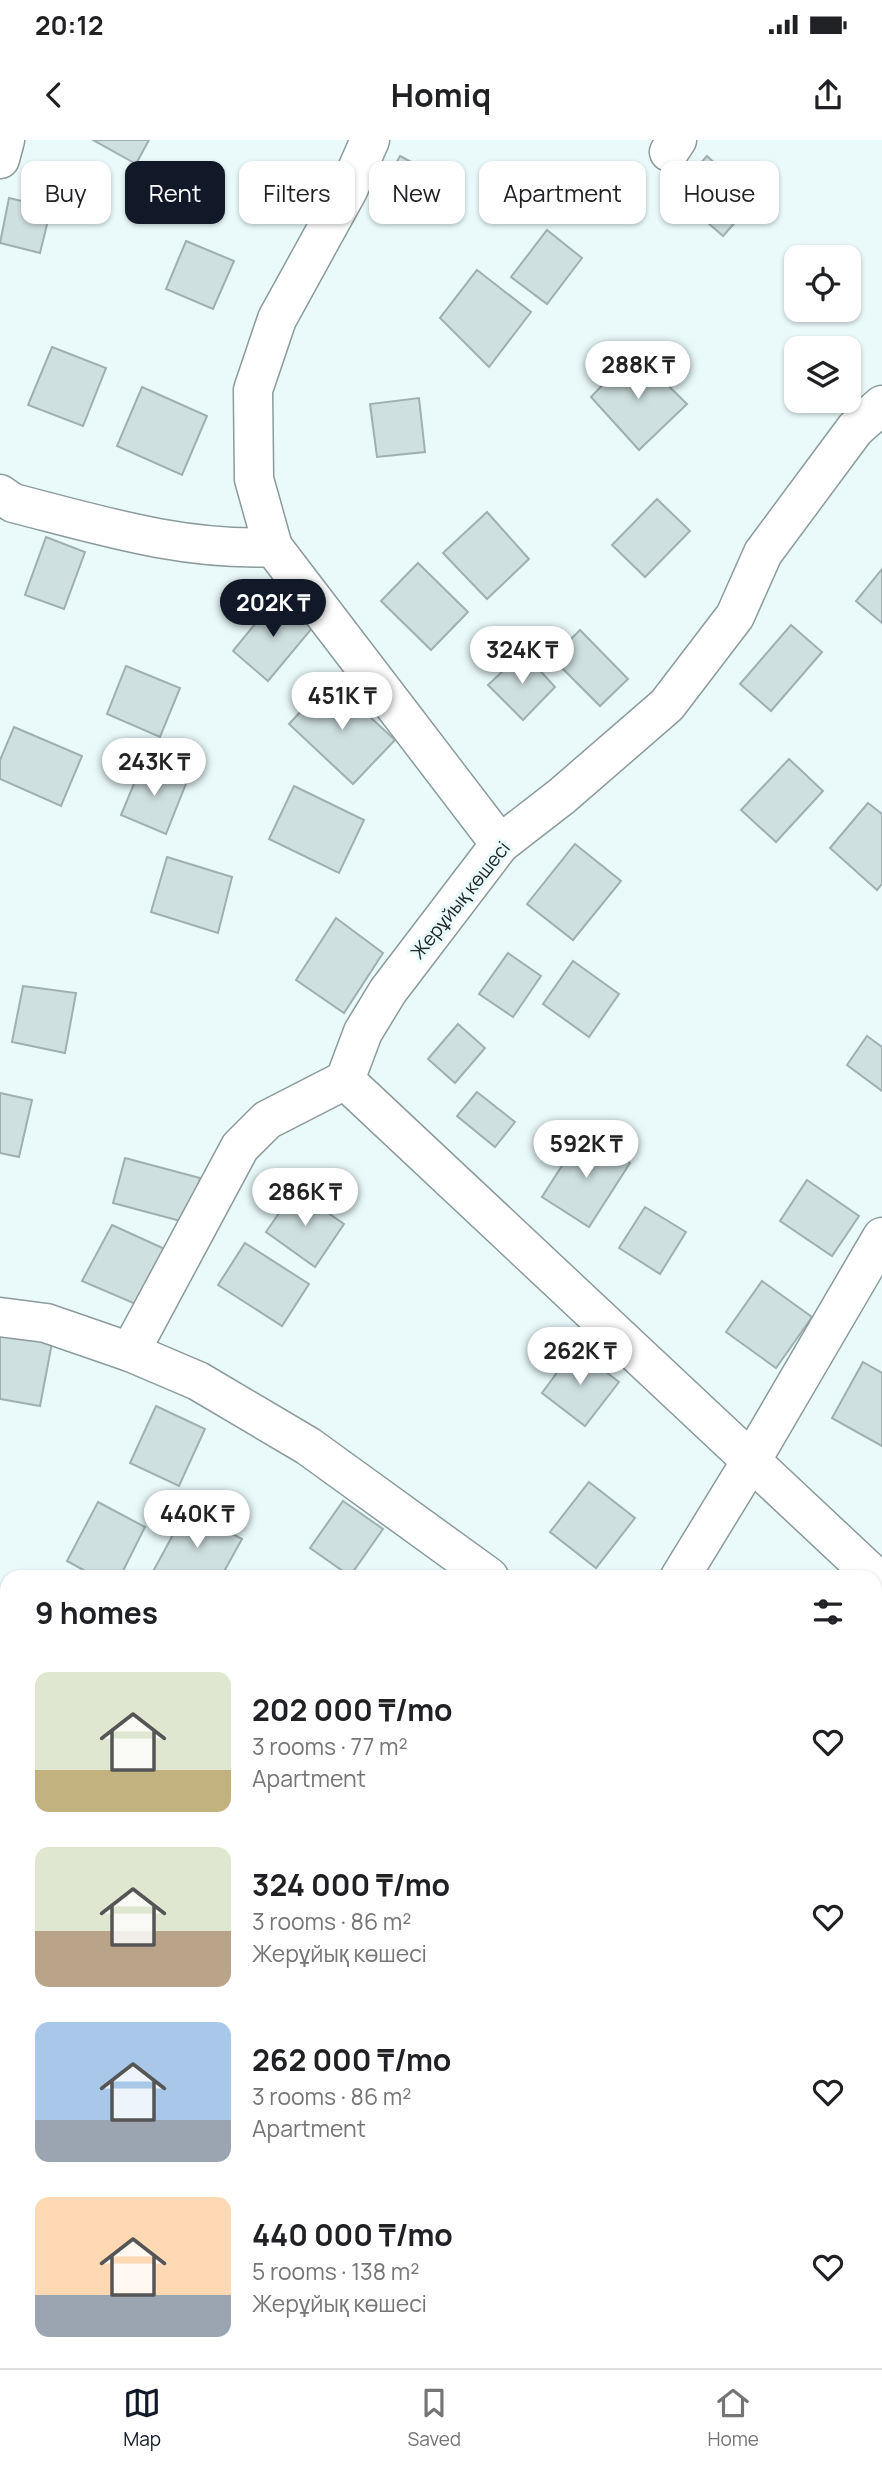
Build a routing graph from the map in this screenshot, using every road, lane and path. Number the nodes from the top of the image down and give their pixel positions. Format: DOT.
graph roads {
  1 [pos="5,140"];
  2 [pos="370,140"];
  3 [pos="0,159"];
  4 [pos="882,405"];
  5 [pos="0,494"];
  6 [pos="273,547"];
  7 [pos="500,844"];
  8 [pos="345,1080"];
  9 [pos="882,1237"];
  10 [pos="0,1317"];
  11 [pos="130,1352"];
  12 [pos="751,1461"];
  13 [pos="479,1570"];
  14 [pos="684,1570"];
  15 [pos="868,1570"];
  1 -- 3 [label="street"];
  2 -- 6 [label="street"];
  4 -- 7 [label="street, Жерұйық көшесі"];
  5 -- 6 [label="street"];
  6 -- 7 [label="street"];
  7 -- 8 [label="street, Жерұйық көшесі"];
  8 -- 11 [label="street"];
  8 -- 12 [label="street"];
  9 -- 12 [label="street"];
  10 -- 11 [label="street"];
  11 -- 13 [label="street"];
  12 -- 14 [label="street"];
  12 -- 15 [label="street"];
}
